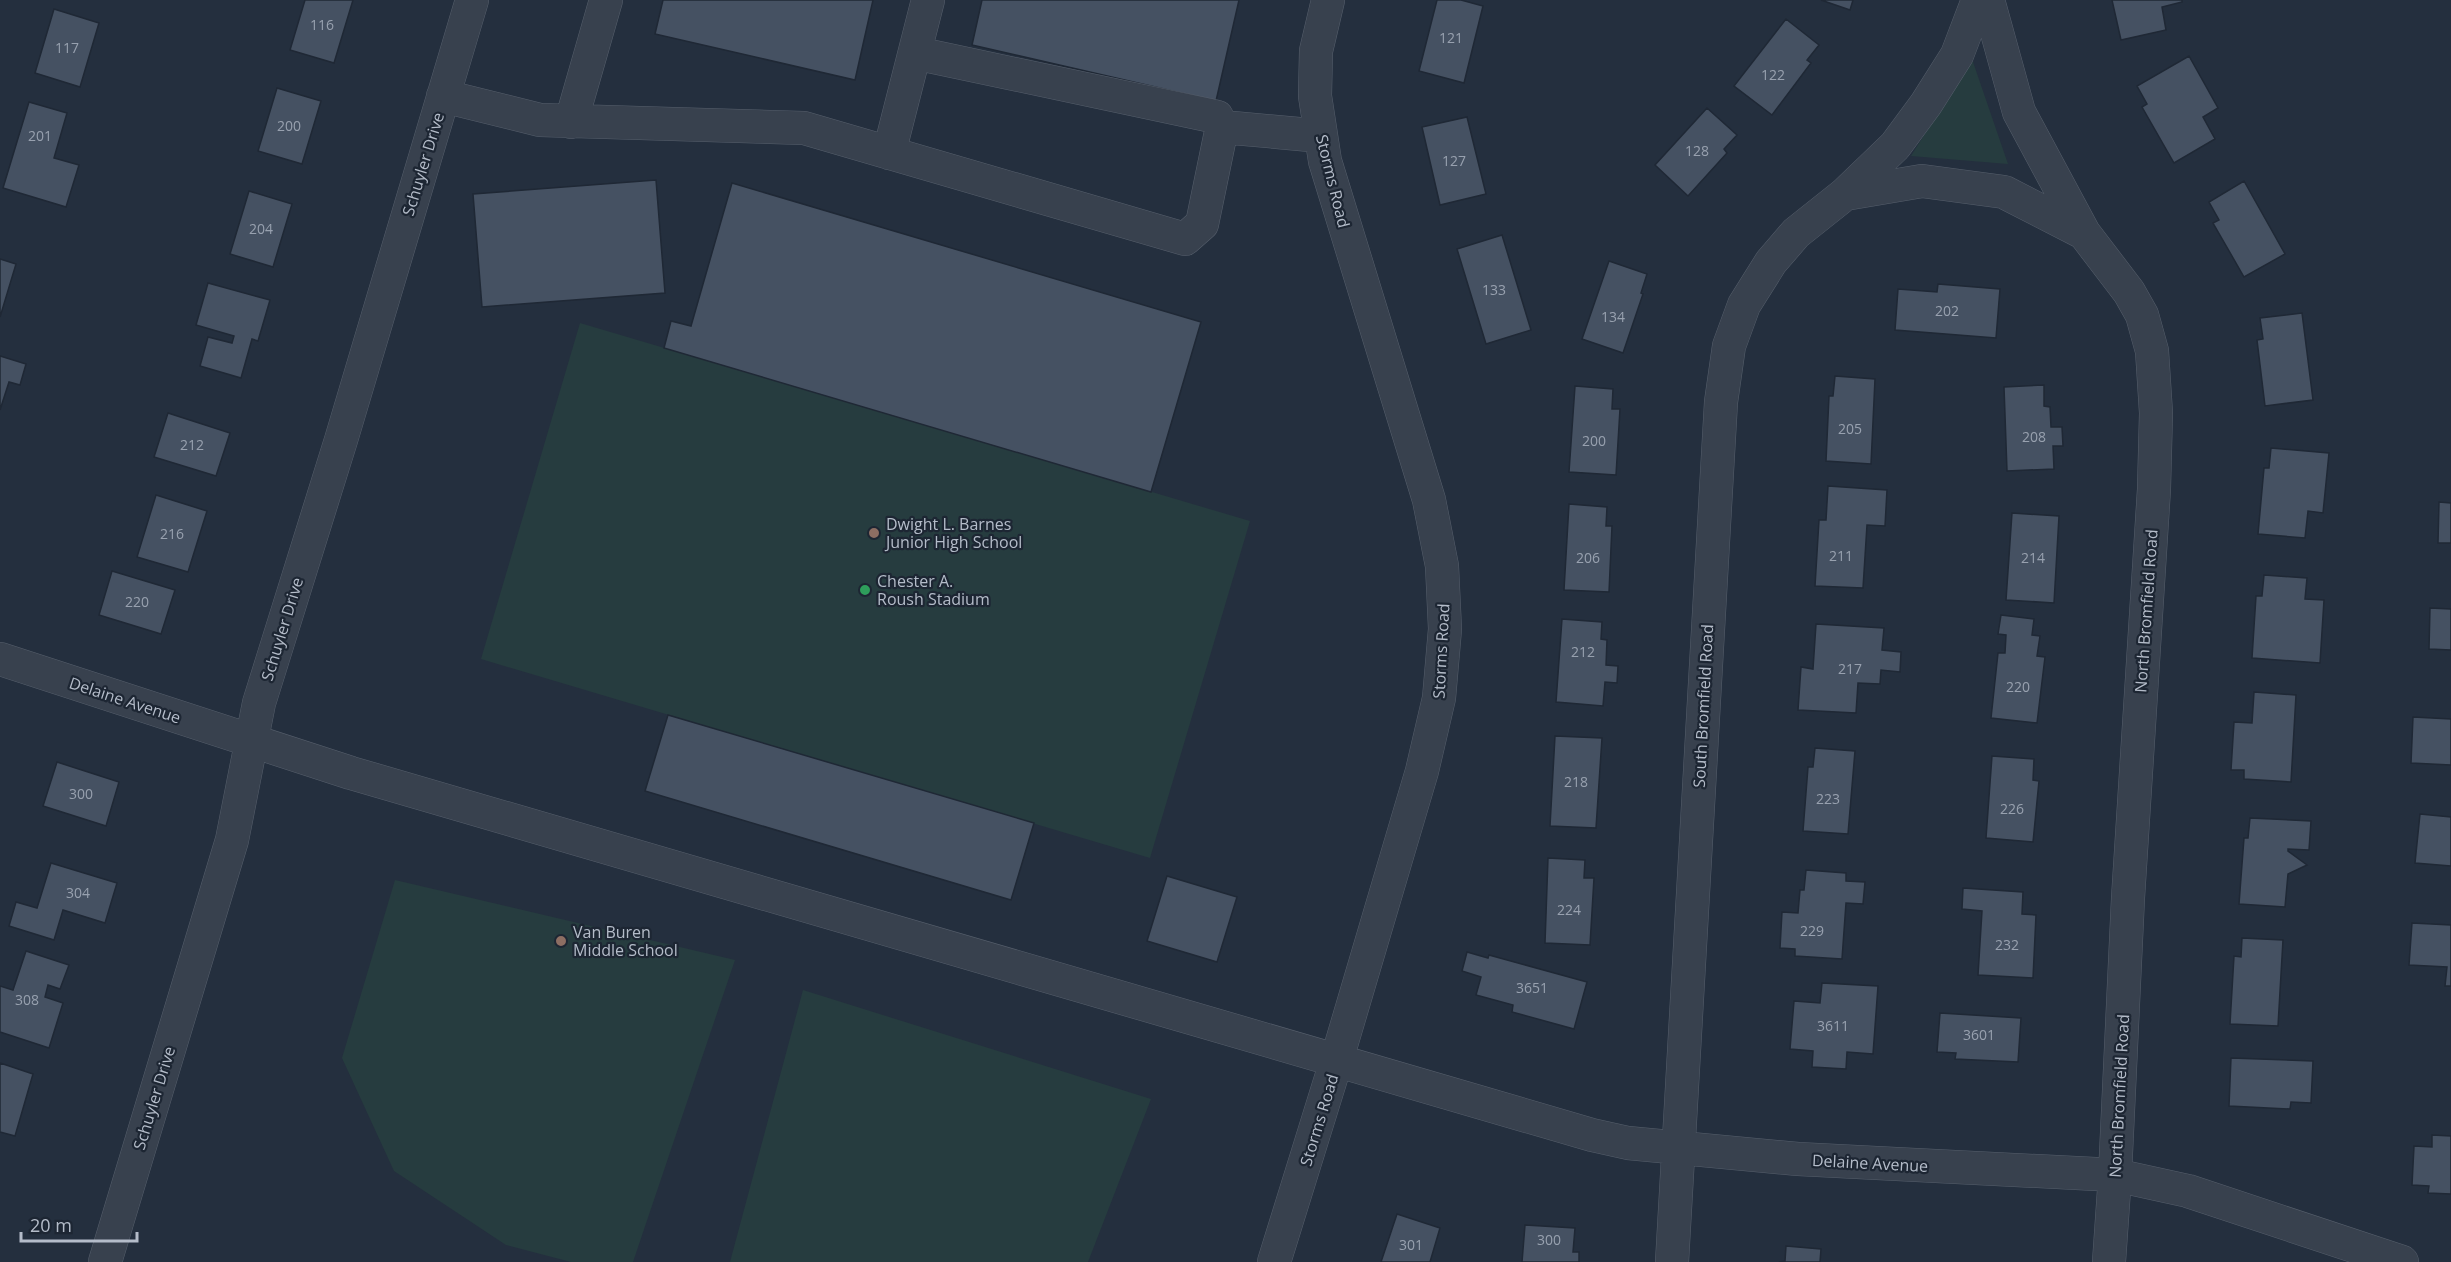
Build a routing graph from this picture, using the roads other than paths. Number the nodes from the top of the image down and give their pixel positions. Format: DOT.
graph roads {
  1 [pos="472,0"];
  2 [pos="606,0"];
  3 [pos="928,0"];
  4 [pos="1328,0"];
  5 [pos="1978,0"];
  6 [pos="1988,0"];
  7 [pos="915,53"];
  8 [pos="443,96"];
  9 [pos="572,122"];
  10 [pos="1222,127"];
  11 [pos="1322,136"];
  12 [pos="889,153"];
  13 [pos="1845,194"];
  14 [pos="2084,233"];
  15 [pos="0,659"];
  16 [pos="251,740"];
  17 [pos="1336,1062"];
  18 [pos="1679,1146"];
  19 [pos="2115,1176"];
  20 [pos="105,1262"];
  21 [pos="1274,1262"];
  22 [pos="1672,1262"];
  23 [pos="2109,1262"];
  24 [pos="2402,1262"];
  1 -- 8 [label="street, Schuyler Drive"];
  2 -- 9 [label="street"];
  3 -- 7 [label="street"];
  4 -- 11 [label="street, Storms Road"];
  5 -- 13 [label="street, South Bromfield Road"];
  6 -- 14 [label="street, North Bromfield Road"];
  7 -- 10 [label="street"];
  7 -- 12 [label="street"];
  8 -- 9 [label="street"];
  8 -- 16 [label="street, Schuyler Drive"];
  9 -- 12 [label="street"];
  10 -- 11 [label="street"];
  10 -- 12 [label="street"];
  11 -- 17 [label="street, Storms Road"];
  13 -- 14 [label="street, South Bromfield Road"];
  13 -- 18 [label="street, South Bromfield Road"];
  14 -- 19 [label="street, North Bromfield Road"];
  15 -- 16 [label="street, Delaine Avenue"];
  16 -- 17 [label="street, Delaine Avenue"];
  16 -- 20 [label="street, Schuyler Drive"];
  17 -- 18 [label="street, Delaine Avenue"];
  17 -- 21 [label="street, Storms Road"];
  18 -- 19 [label="street, Delaine Avenue"];
  18 -- 22 [label="street, South Bromfield Road"];
  19 -- 23 [label="street, North Bromfield Road"];
  19 -- 24 [label="street, Delaine Avenue"];
}
